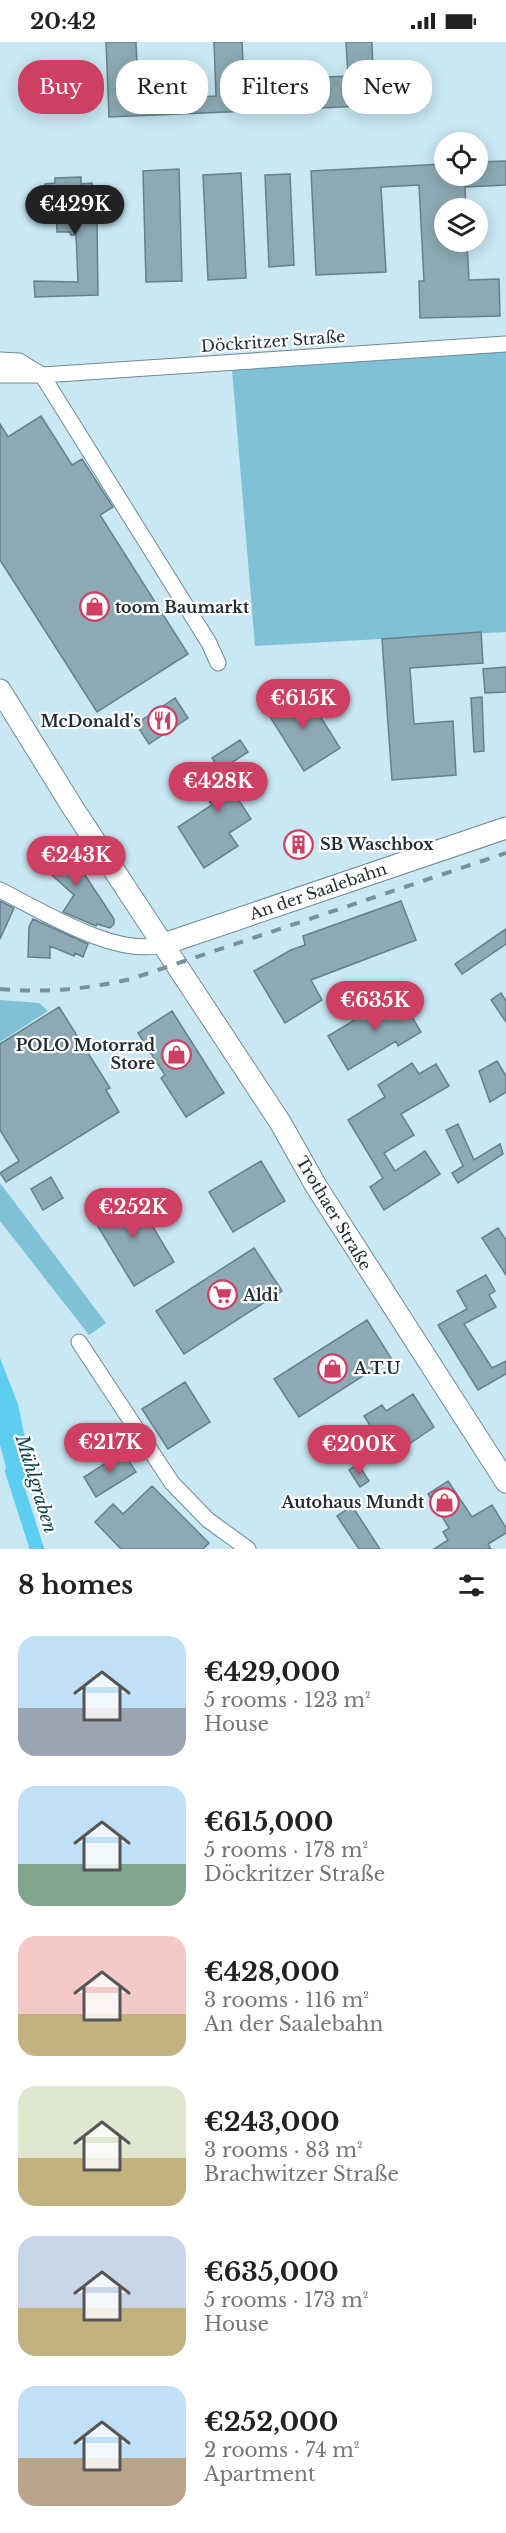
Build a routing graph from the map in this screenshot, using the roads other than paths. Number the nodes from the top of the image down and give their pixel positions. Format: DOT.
graph roads {
  1 [pos="506,344"];
  2 [pos="0,360"];
  3 [pos="0,375"];
  4 [pos="42,375"];
  5 [pos="218,663"];
  6 [pos="0,690"];
  7 [pos="506,828"];
  8 [pos="0,890"];
  9 [pos="164,944"];
  10 [pos="79,1342"];
  11 [pos="506,1482"];
  12 [pos="248,1549"];
  1 -- 4 [label="street, Döckritzer Straße"];
  2 -- 4 [label="street"];
  3 -- 4 [label="street, Döckritzer Straße"];
  4 -- 5 [label="street"];
  6 -- 9 [label="main road, Trothaer Straße"];
  7 -- 9 [label="main road, An der Saalebahn"];
  8 -- 9 [label="street"];
  9 -- 11 [label="main road, Trothaer Straße"];
  10 -- 12 [label="street"];
}
